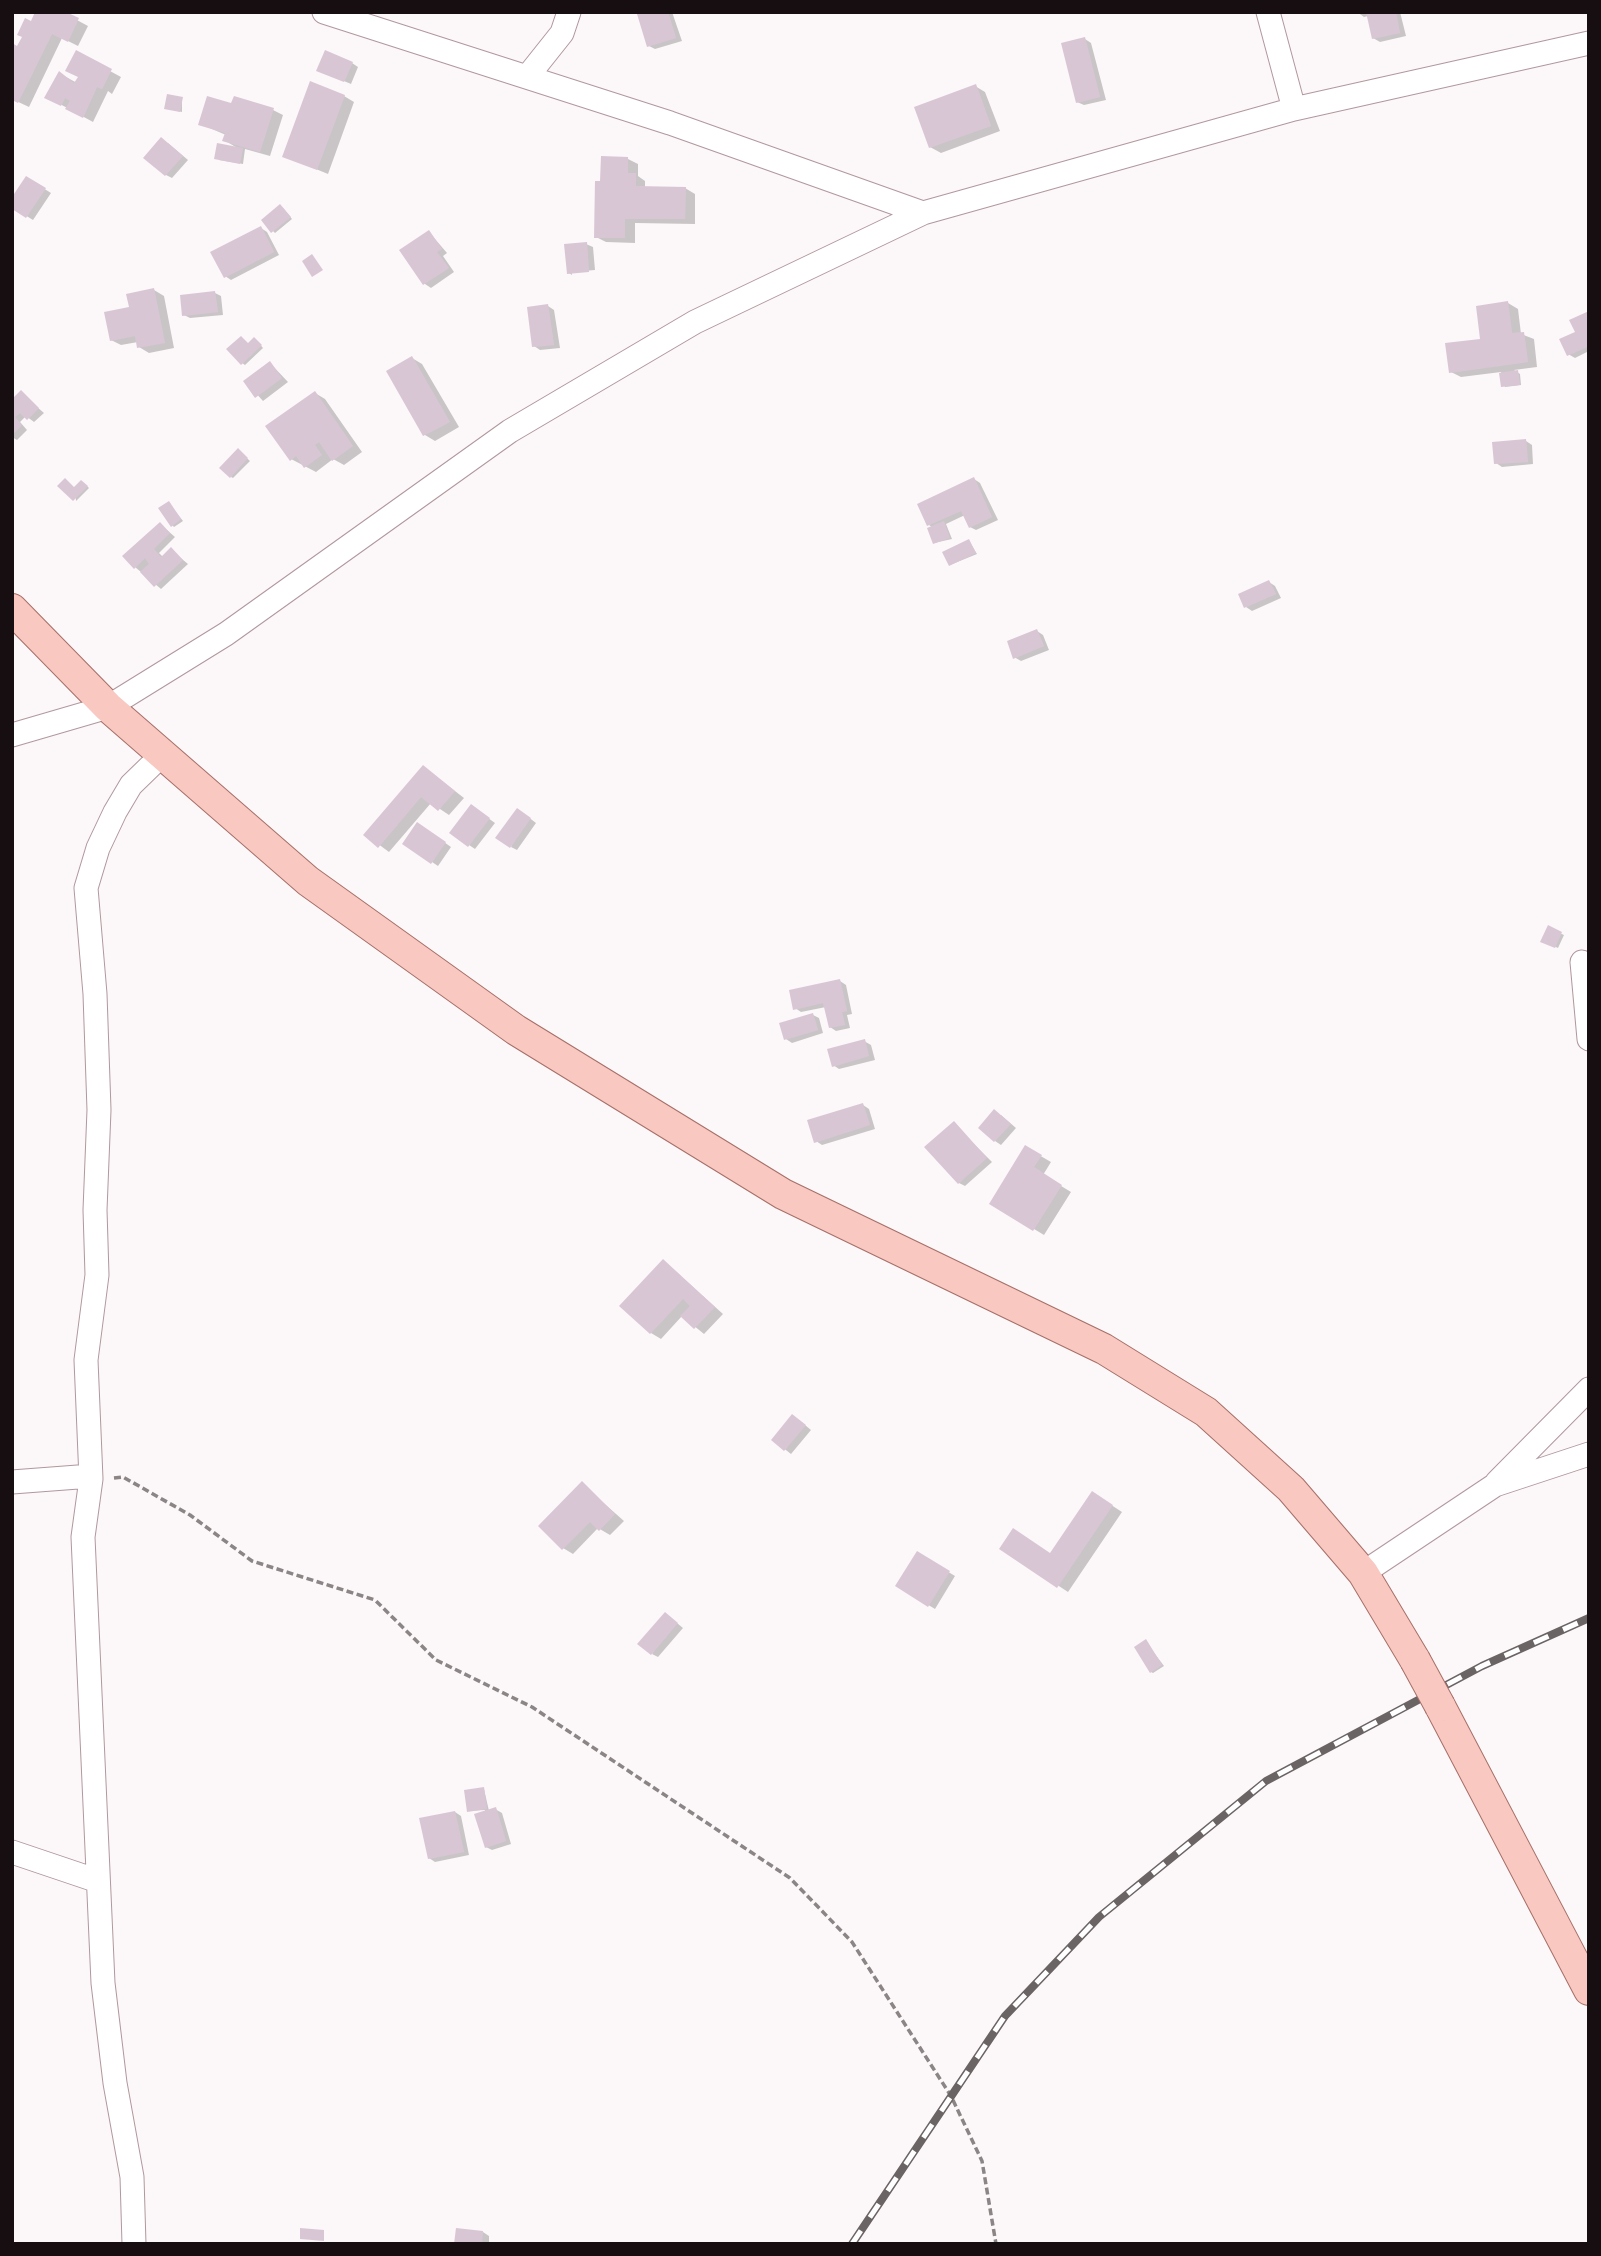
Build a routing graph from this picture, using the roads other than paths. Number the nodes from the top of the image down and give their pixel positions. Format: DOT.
graph roads {
  1 [pos="324,12"];
  2 [pos="569,12"];
  3 [pos="1268,12"];
  4 [pos="1589,43"];
  5 [pos="527,77"];
  6 [pos="1294,110"];
  7 [pos="923,213"];
  8 [pos="12,609"];
  9 [pos="108,707"];
  10 [pos="12,735"];
  11 [pos="164,753"];
  12 [pos="1582,962"];
  13 [pos="1589,1039"];
  14 [pos="1589,1389"];
  15 [pos="1589,1454"];
  16 [pos="91,1479"];
  17 [pos="12,1482"];
  18 [pos="1495,1485"];
  19 [pos="1363,1573"];
  20 [pos="12,1852"];
  21 [pos="98,1881"];
  22 [pos="1589,1990"];
  23 [pos="134,2244"];
  1 -- 5 [label="street"];
  2 -- 5 [label="street"];
  3 -- 6 [label="street"];
  4 -- 6 [label="street"];
  5 -- 7 [label="street"];
  6 -- 7 [label="street"];
  7 -- 9 [label="street"];
  8 -- 9 [label="main road"];
  9 -- 10 [label="street"];
  9 -- 11 [label="main road"];
  11 -- 16 [label="street"];
  11 -- 19 [label="main road"];
  12 -- 13 [label="street"];
  14 -- 18 [label="street"];
  15 -- 18 [label="street"];
  16 -- 17 [label="street"];
  16 -- 21 [label="street"];
  18 -- 19 [label="street"];
  19 -- 22 [label="main road, bridge"];
  20 -- 21 [label="street"];
  21 -- 23 [label="street"];
}
